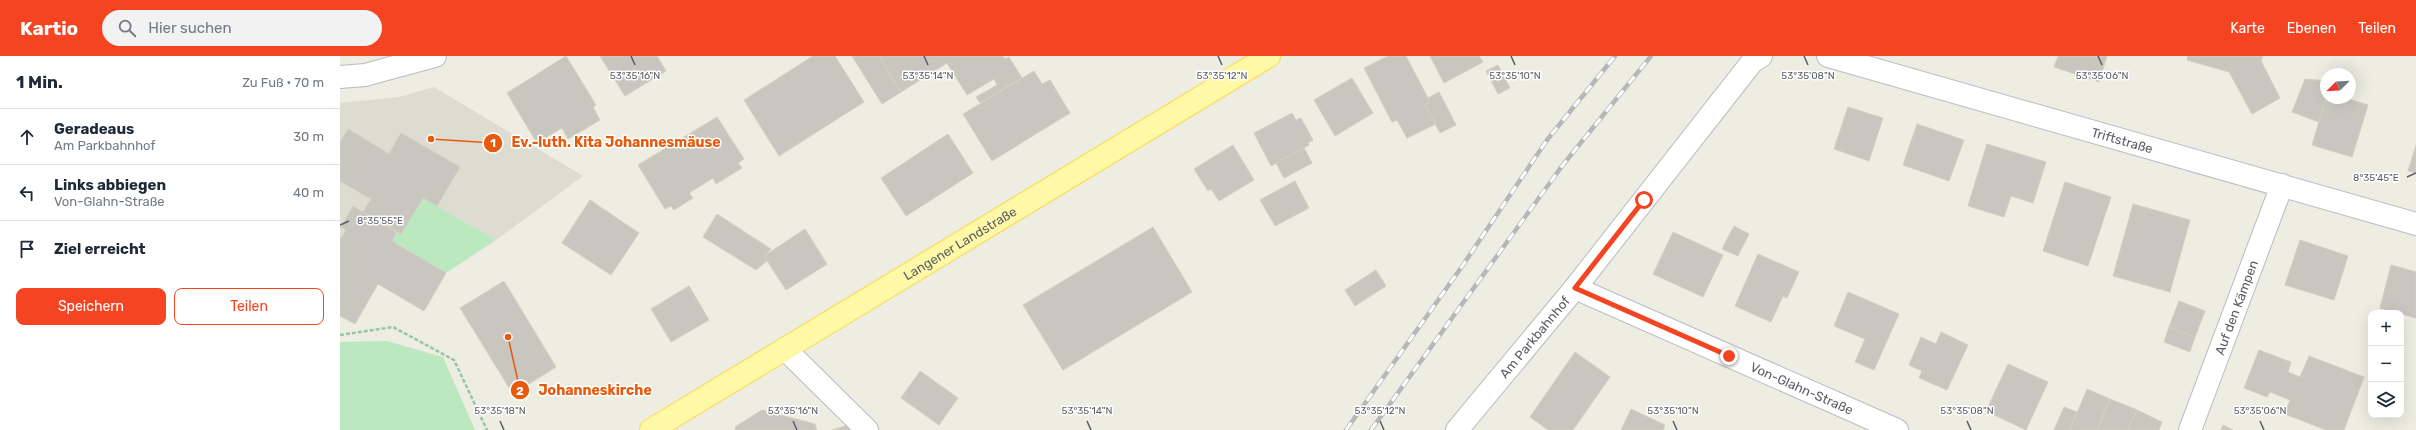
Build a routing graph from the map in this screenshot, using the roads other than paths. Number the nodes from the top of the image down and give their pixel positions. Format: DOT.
graph roads {
  1 [pos="435,56"];
  2 [pos="1269,56"];
  3 [pos="1761,56"];
  4 [pos="1828,56"];
  5 [pos="340,77"];
  6 [pos="2282,185"];
  7 [pos="2416,224"];
  8 [pos="1575,288"];
  9 [pos="785,349"];
  10 [pos="651,430"];
  11 [pos="867,430"];
  12 [pos="1457,430"];
  13 [pos="1897,430"];
  14 [pos="2190,430"];
  1 -- 5 [label="street"];
  2 -- 9 [label="main road, Langener Landstraße"];
  3 -- 8 [label="street, Am Parkbahnhof"];
  4 -- 6 [label="street, Triftstraße"];
  6 -- 7 [label="street, Triftstraße"];
  6 -- 14 [label="street, Auf den Kämpen"];
  8 -- 12 [label="street, Am Parkbahnhof"];
  8 -- 13 [label="street, Von-Glahn-Straße"];
  9 -- 10 [label="main road, Langener Landstraße"];
  9 -- 11 [label="street"];
}
